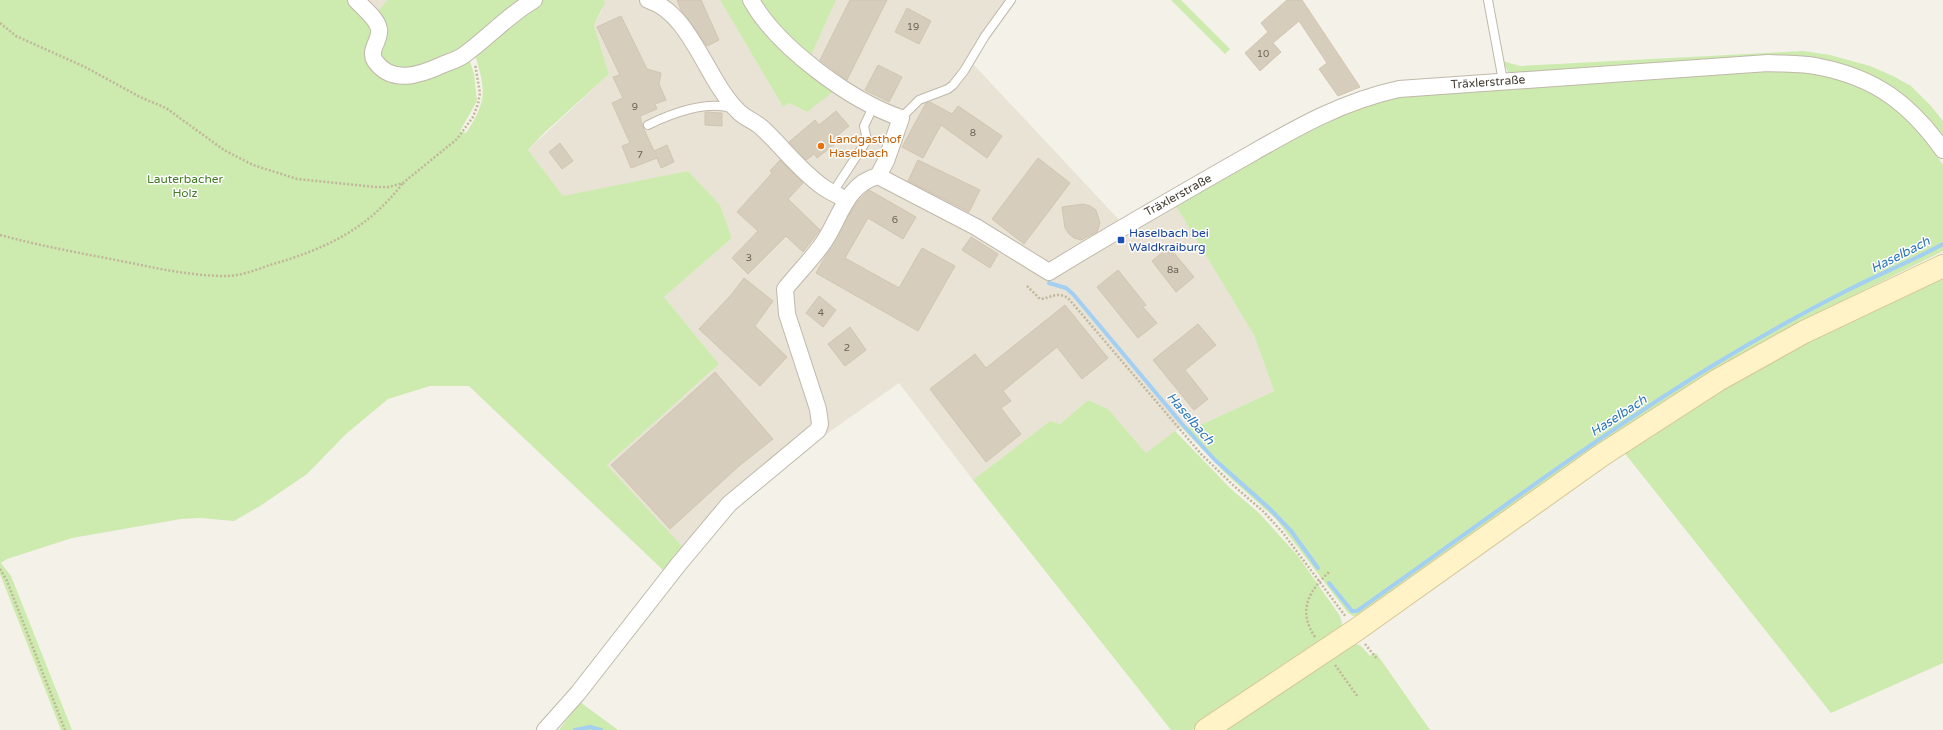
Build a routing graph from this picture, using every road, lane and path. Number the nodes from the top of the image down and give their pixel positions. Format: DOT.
graph roads {
  1 [pos="356,0"];
  2 [pos="534,0"];
  3 [pos="648,0"];
  4 [pos="751,0"];
  5 [pos="1011,0"];
  6 [pos="1488,0"];
  7 [pos="0,23"];
  8 [pos="470,50"];
  9 [pos="1503,81"];
  10 [pos="873,107"];
  11 [pos="739,112"];
  12 [pos="901,118"];
  13 [pos="648,125"];
  14 [pos="1943,150"];
  15 [pos="878,176"];
  16 [pos="403,182"];
  17 [pos="833,192"];
  18 [pos="847,200"];
  19 [pos="0,235"];
  20 [pos="1943,266"];
  21 [pos="1027,286"];
  22 [pos="0,569"];
  23 [pos="1330,571"];
  24 [pos="1320,581"];
  25 [pos="1356,630"];
  26 [pos="1317,639"];
  27 [pos="1377,659"];
  28 [pos="1334,664"];
  29 [pos="1358,697"];
  30 [pos="65,730"];
  31 [pos="545,730"];
  32 [pos="1206,730"];
  1 -- 8 [label="street"];
  2 -- 8 [label="street"];
  3 -- 11 [label="street"];
  4 -- 10 [label="street"];
  5 -- 12 [label="lane"];
  6 -- 9 [label="lane"];
  7 -- 16 [label="path"];
  8 -- 16 [label="path"];
  9 -- 14 [label="street, Träxlerstraße"];
  9 -- 15 [label="street, Träxlerstraße"];
  10 -- 12 [label="street"];
  10 -- 17 [label="lane"];
  11 -- 13 [label="lane"];
  11 -- 17 [label="street"];
  12 -- 15 [label="street"];
  15 -- 18 [label="street"];
  16 -- 19 [label="path"];
  17 -- 18 [label="street"];
  18 -- 31 [label="street"];
  20 -- 25 [label="street"];
  21 -- 24 [label="path"];
  22 -- 30 [label="path"];
  23 -- 24 [label="path"];
  24 -- 25 [label="path"];
  24 -- 26 [label="path"];
  25 -- 27 [label="path"];
  25 -- 32 [label="street"];
  28 -- 29 [label="path"];
}
